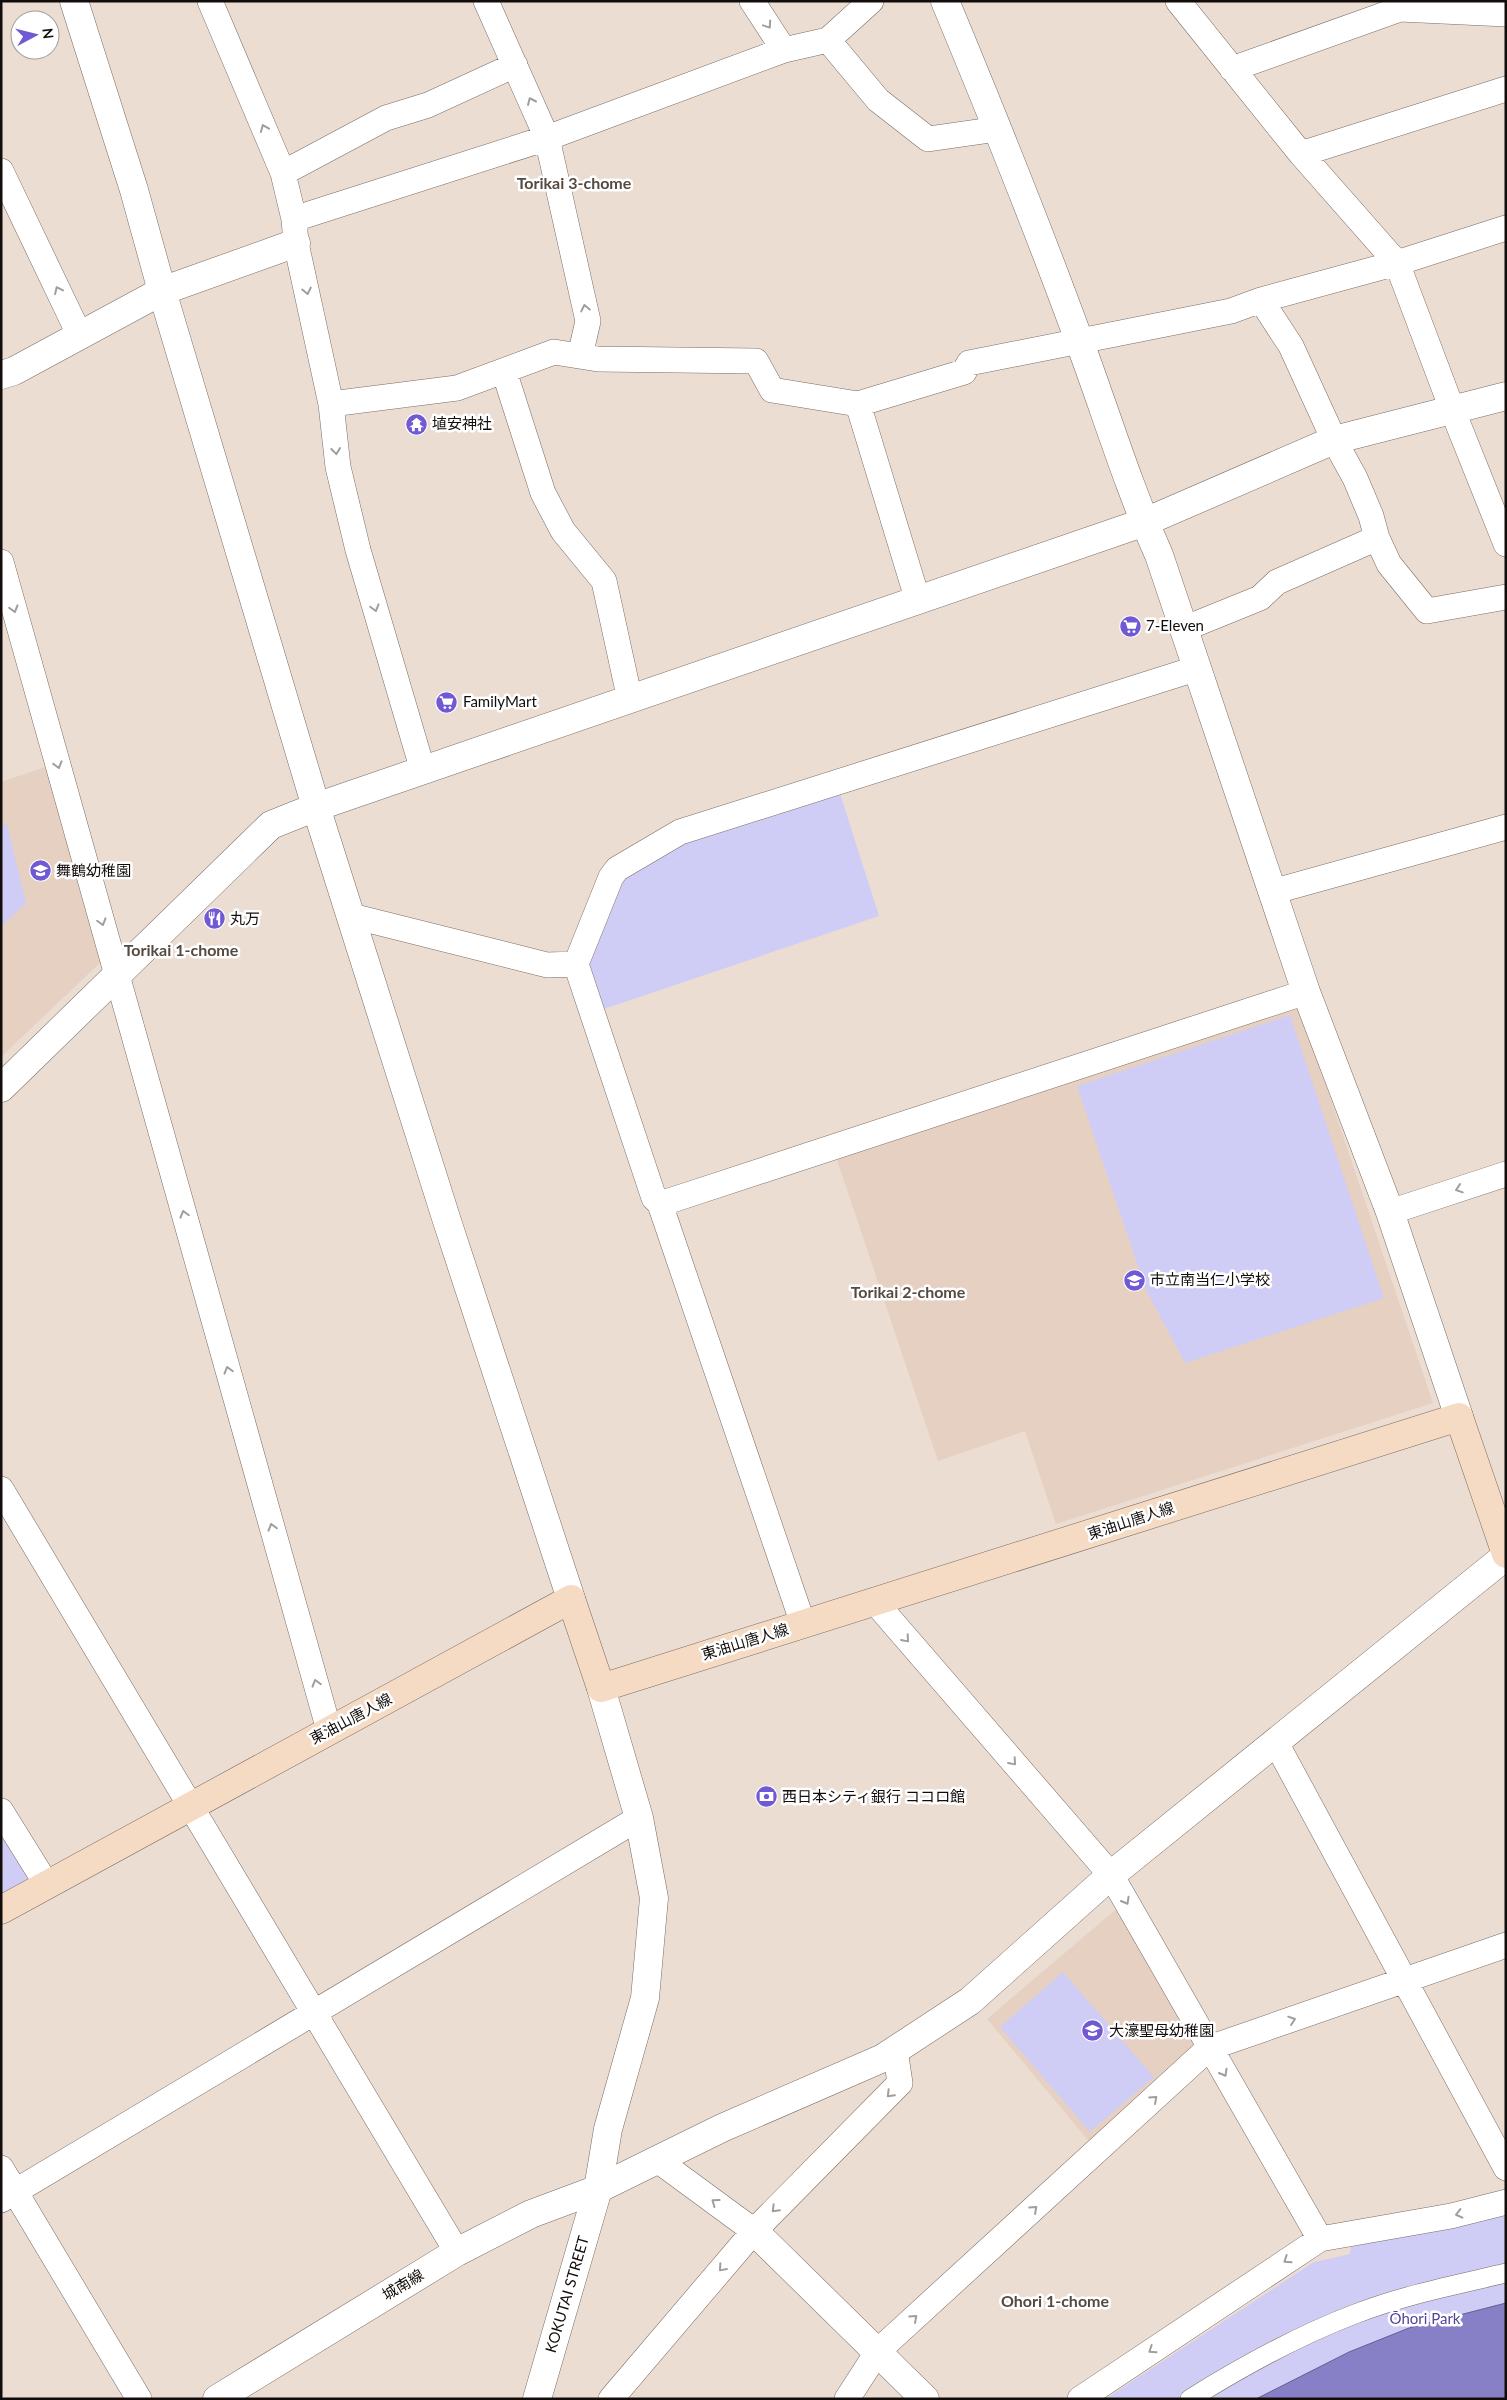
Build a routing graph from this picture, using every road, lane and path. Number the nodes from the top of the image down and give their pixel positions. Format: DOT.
graph roads {
  1 [pos="74,1"];
  2 [pos="210,1"];
  3 [pos="486,1"];
  4 [pos="752,1"];
  5 [pos="872,1"];
  6 [pos="945,1"];
  7 [pos="1178,1"];
  8 [pos="1506,14"];
  9 [pos="828,40"];
  10 [pos="784,50"];
  11 [pos="515,65"];
  12 [pos="1232,69"];
  13 [pos="1506,89"];
  14 [pos="998,129"];
  15 [pos="548,138"];
  16 [pos="1301,154"];
  17 [pos="1,171"];
  18 [pos="283,173"];
  19 [pos="1506,228"];
  20 [pos="295,231"];
  21 [pos="1397,262"];
  22 [pos="162,291"];
  23 [pos="1261,300"];
  24 [pos="78,334"];
  25 [pos="1079,341"];
  26 [pos="580,356"];
  27 [pos="504,371"];
  28 [pos="1,375"];
  29 [pos="1506,396"];
  30 [pos="331,404"];
  31 [pos="858,404"];
  32 [pos="1452,409"];
  33 [pos="1334,440"];
  34 [pos="1145,522"];
  35 [pos="1377,538"];
  36 [pos="1506,544"];
  37 [pos="1,562"];
  38 [pos="1506,598"];
  39 [pos="918,601"];
  40 [pos="1186,628"];
  41 [pos="1198,668"];
  42 [pos="630,700"];
  43 [pos="423,772"];
  44 [pos="316,807"];
  45 [pos="1506,827"];
  46 [pos="1272,892"];
  47 [pos="352,916"];
  48 [pos="576,964"];
  49 [pos="117,976"];
  50 [pos="1306,992"];
  51 [pos="1,1088"];
  52 [pos="1506,1174"];
  53 [pos="660,1204"];
  54 [pos="1390,1212"];
  55 [pos="1459,1417"];
  56 [pos="1,1489"];
  57 [pos="1506,1555"];
  58 [pos="571,1599"];
  59 [pos="874,1602"];
  60 [pos="803,1624"];
  61 [pos="601,1688"];
  62 [pos="329,1730"];
  63 [pos="1275,1741"];
  64 [pos="191,1806"];
  65 [pos="1,1811"];
  66 [pos="639,1818"];
  67 [pos="1111,1875"];
  68 [pos="47,1885"];
  69 [pos="1,1910"];
  70 [pos="1506,1945"];
  71 [pos="1404,1980"];
  72 [pos="315,2012"];
  73 [pos="1209,2048"];
  74 [pos="895,2050"];
  75 [pos="656,2159"];
  76 [pos="1,2168"];
  77 [pos="1506,2168"];
  78 [pos="598,2189"];
  79 [pos="8,2196"];
  80 [pos="1506,2202"];
  81 [pos="754,2231"];
  82 [pos="1320,2238"];
  83 [pos="457,2252"];
  84 [pos="1506,2272"];
  85 [pos="878,2351"];
  86 [pos="139,2399"];
  87 [pos="217,2399"];
  88 [pos="537,2399"];
  89 [pos="611,2399"];
  90 [pos="847,2399"];
  91 [pos="925,2399"];
  92 [pos="1080,2399"];
  93 [pos="1190,2399"];
  1 -- 22 [label="street"];
  18 -- 2 [label="street, one-way"];
  3 -- 11 [label="street"];
  4 -- 10 [label="street, one-way"];
  5 -- 9 [label="street"];
  6 -- 14 [label="street"];
  7 -- 12 [label="street"];
  8 -- 12 [label="street"];
  9 -- 10 [label="street"];
  9 -- 14 [label="street"];
  10 -- 15 [label="street"];
  15 -- 11 [label="street, one-way"];
  11 -- 18 [label="street"];
  12 -- 16 [label="street"];
  13 -- 16 [label="street"];
  14 -- 25 [label="street"];
  15 -- 20 [label="street"];
  26 -- 15 [label="street, one-way"];
  16 -- 21 [label="street"];
  24 -- 17 [label="street, one-way"];
  18 -- 20 [label="street"];
  19 -- 21 [label="street"];
  20 -- 22 [label="street"];
  20 -- 30 [label="street, one-way"];
  21 -- 23 [label="street"];
  21 -- 32 [label="street"];
  22 -- 24 [label="street"];
  22 -- 44 [label="street"];
  23 -- 25 [label="street"];
  23 -- 33 [label="street"];
  24 -- 28 [label="street"];
  25 -- 31 [label="street"];
  25 -- 34 [label="street"];
  26 -- 27 [label="street"];
  26 -- 31 [label="street"];
  27 -- 30 [label="street"];
  27 -- 42 [label="street"];
  29 -- 32 [label="street"];
  30 -- 43 [label="street, one-way"];
  31 -- 39 [label="street"];
  32 -- 33 [label="street"];
  32 -- 36 [label="street"];
  33 -- 34 [label="street"];
  33 -- 35 [label="street"];
  34 -- 39 [label="street"];
  34 -- 40 [label="street"];
  35 -- 38 [label="street"];
  35 -- 40 [label="street"];
  37 -- 49 [label="street, one-way"];
  39 -- 42 [label="street"];
  40 -- 41 [label="street"];
  41 -- 46 [label="street"];
  41 -- 48 [label="street"];
  42 -- 43 [label="street"];
  43 -- 44 [label="street"];
  44 -- 47 [label="street"];
  44 -- 49 [label="street"];
  45 -- 46 [label="street"];
  46 -- 50 [label="street"];
  47 -- 48 [label="street"];
  47 -- 58 [label="street"];
  48 -- 53 [label="street"];
  49 -- 51 [label="street"];
  62 -- 49 [label="street, one-way"];
  50 -- 53 [label="street"];
  50 -- 54 [label="street"];
  52 -- 54 [label="street, one-way"];
  53 -- 60 [label="street"];
  54 -- 55 [label="street"];
  55 -- 57 [label="main road"];
  55 -- 59 [label="main road, 東油山唐人線"];
  56 -- 64 [label="street"];
  57 -- 63 [label="street, 城南線"];
  58 -- 61 [label="main road"];
  58 -- 62 [label="main road, 東油山唐人線"];
  59 -- 60 [label="main road, 東油山唐人線"];
  59 -- 67 [label="street, one-way"];
  60 -- 61 [label="main road, 東油山唐人線"];
  61 -- 66 [label="street, KOKUTAI STREET"];
  62 -- 64 [label="main road, 東油山唐人線"];
  63 -- 67 [label="street, 城南線"];
  63 -- 71 [label="street"];
  64 -- 68 [label="main road, 東油山唐人線"];
  64 -- 72 [label="street"];
  65 -- 68 [label="street"];
  66 -- 72 [label="street"];
  66 -- 78 [label="street, KOKUTAI STREET"];
  67 -- 73 [label="street, one-way"];
  67 -- 74 [label="street, 城南線"];
  68 -- 69 [label="main road, 東油山唐人線"];
  70 -- 71 [label="street"];
  73 -- 71 [label="street, one-way"];
  71 -- 77 [label="street"];
  72 -- 79 [label="street"];
  72 -- 83 [label="street"];
  73 -- 82 [label="street, one-way"];
  85 -- 73 [label="street, one-way"];
  74 -- 75 [label="street, 城南線"];
  74 -- 81 [label="street, one-way"];
  75 -- 78 [label="street, 城南線"];
  81 -- 75 [label="street, one-way"];
  76 -- 79 [label="street"];
  78 -- 83 [label="street, 城南線"];
  78 -- 88 [label="street, KOKUTAI STREET"];
  79 -- 86 [label="street"];
  80 -- 82 [label="street, one-way"];
  81 -- 85 [label="street"];
  81 -- 89 [label="street, one-way"];
  82 -- 92 [label="street, one-way"];
  83 -- 87 [label="street, 城南線"];
  84 -- 93 [label="street"];
  85 -- 90 [label="street"];
  85 -- 91 [label="street"];
}
